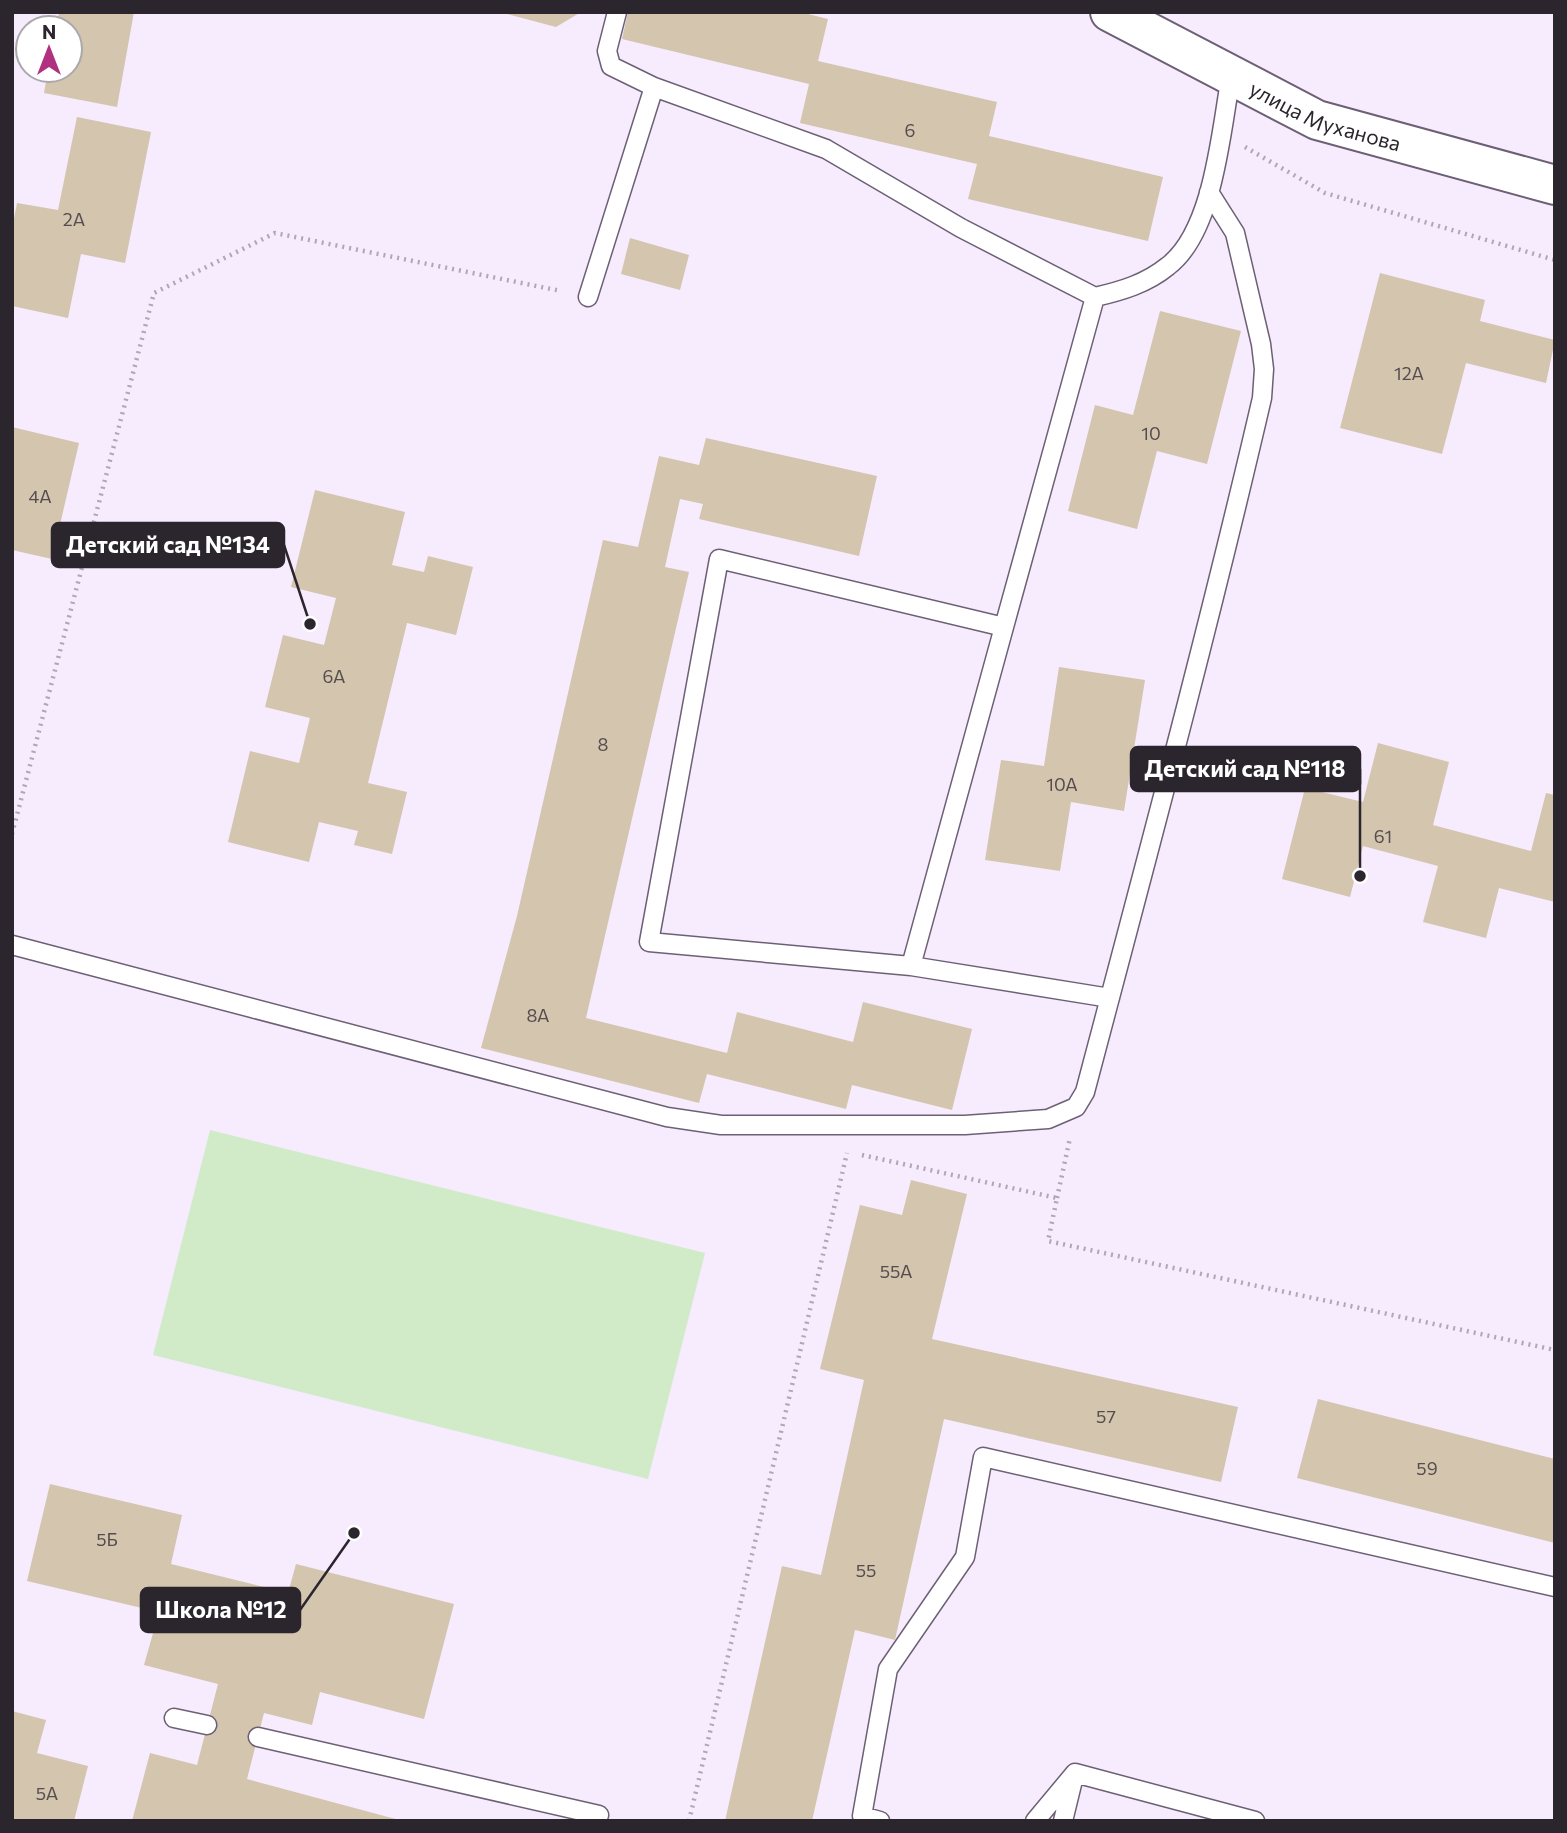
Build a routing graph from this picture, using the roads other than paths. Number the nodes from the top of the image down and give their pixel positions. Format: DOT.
graph roads {
  1 [pos="617,12"];
  2 [pos="1111,12"];
  3 [pos="1231,76"];
  4 [pos="654,87"];
  5 [pos="1555,185"];
  6 [pos="1209,192"];
  7 [pos="588,296"];
  8 [pos="1094,296"];
  9 [pos="1004,627"];
  10 [pos="12,945"];
  11 [pos="911,966"];
  12 [pos="1110,998"];
  13 [pos="1555,1587"];
  14 [pos="174,1718"];
  15 [pos="207,1725"];
  16 [pos="258,1737"];
  17 [pos="1075,1773"];
  18 [pos="597,1821"];
  19 [pos="880,1821"];
  20 [pos="1035,1821"];
  21 [pos="1063,1821"];
  22 [pos="1255,1821"];
  1 -- 4 [label="lane"];
  2 -- 3 [label="street, улица Муханова"];
  3 -- 5 [label="street, улица Муханова"];
  3 -- 6 [label="lane"];
  4 -- 7 [label="lane"];
  4 -- 8 [label="lane"];
  6 -- 8 [label="lane"];
  6 -- 12 [label="lane"];
  8 -- 9 [label="lane"];
  9 -- 11 [label="lane"];
  9 -- 11 [label="lane"];
  10 -- 12 [label="lane"];
  11 -- 12 [label="lane"];
  13 -- 19 [label="lane"];
  14 -- 15 [label="lane"];
  16 -- 18 [label="lane"];
  17 -- 20 [label="lane"];
  17 -- 21 [label="lane"];
  17 -- 22 [label="lane"];
}
